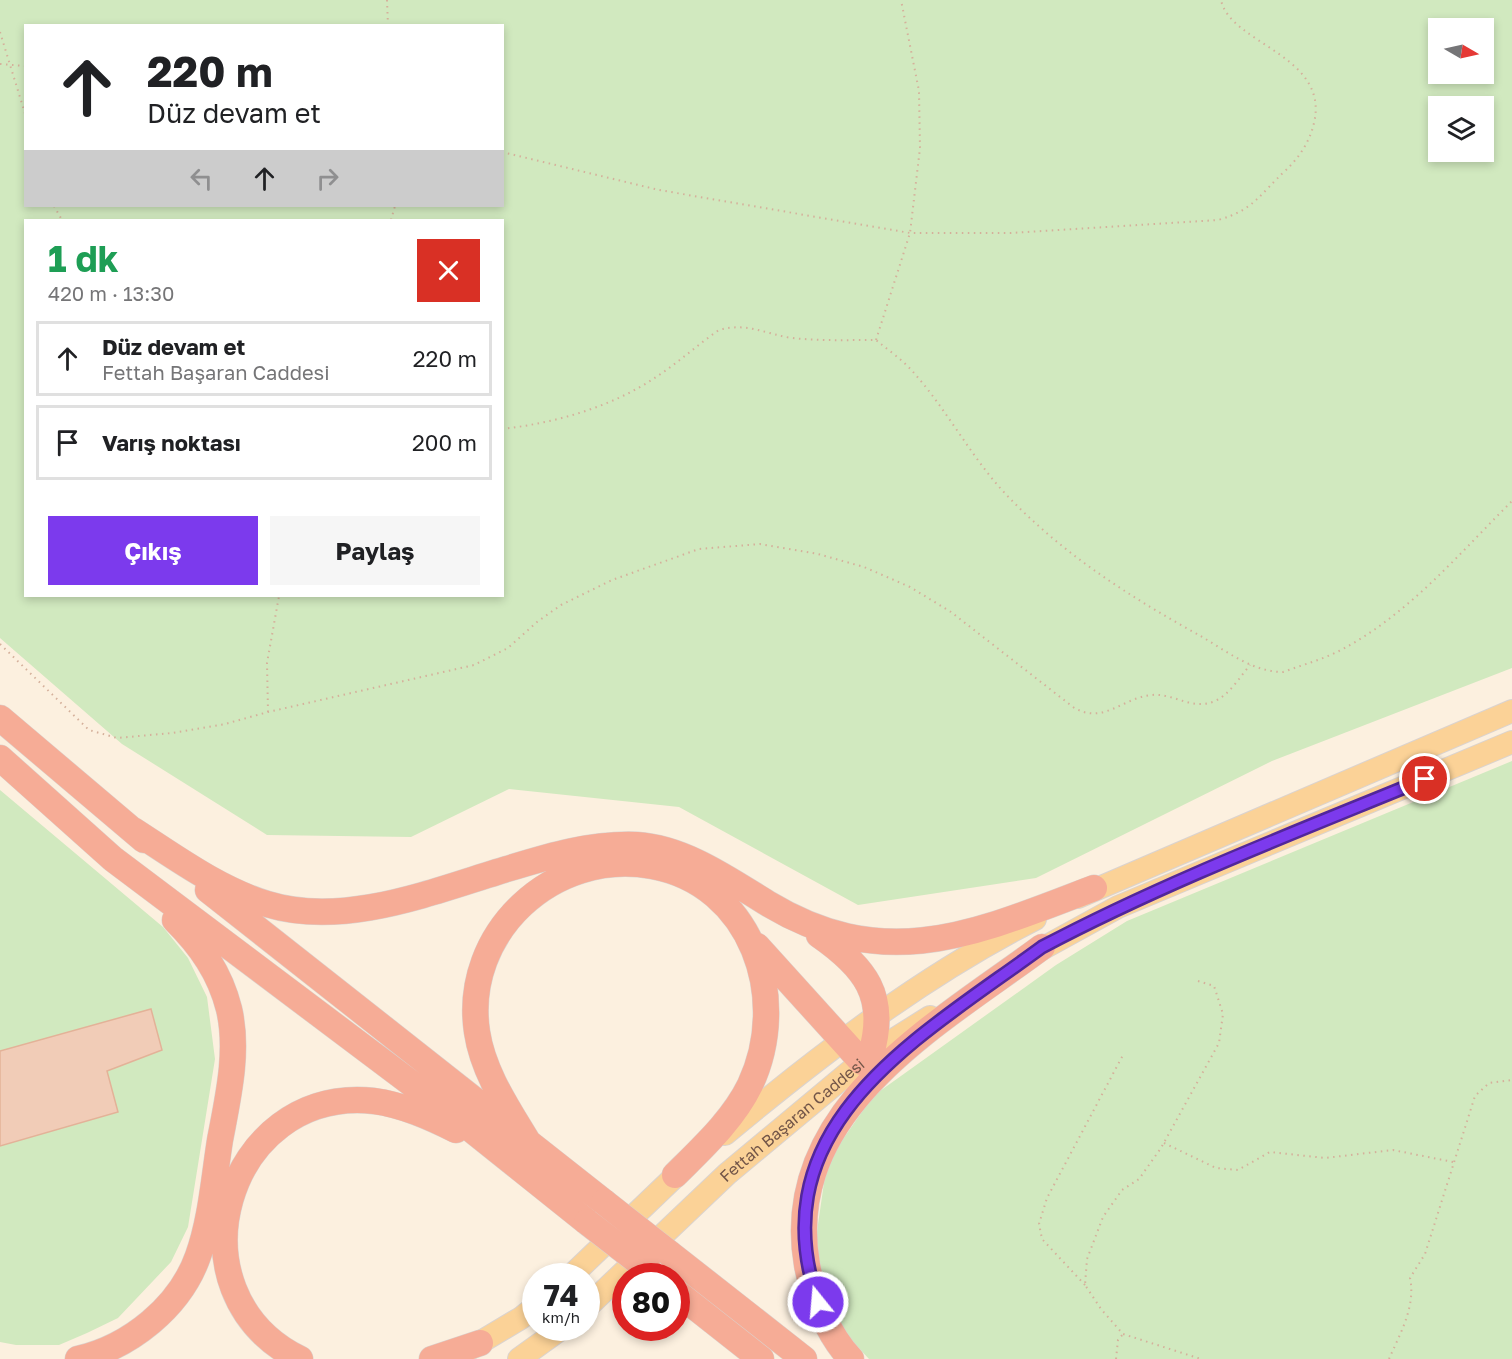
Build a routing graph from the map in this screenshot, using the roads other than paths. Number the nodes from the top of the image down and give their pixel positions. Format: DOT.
graph roads {
  1 [pos="1512,711"];
  2 [pos="0,718"];
  3 [pos="1512,742"];
  4 [pos="0,758"];
  5 [pos="132,830"];
  6 [pos="113,859"];
  7 [pos="1094,888"];
  8 [pos="804,924"];
  9 [pos="751,939"];
  10 [pos="1042,947"];
  11 [pos="878,1016"];
  12 [pos="843,1041"];
  13 [pos="866,1058"];
  14 [pos="528,1142"];
  15 [pos="495,1149"];
  16 [pos="675,1175"];
  17 [pos="584,1263"];
  18 [pos="639,1263"];
  19 [pos="600,1295"];
  20 [pos="690,1304"];
  21 [pos="522,1316"];
  22 [pos="544,1341"];
  23 [pos="480,1344"];
  24 [pos="78,1359"];
  25 [pos="300,1359"];
  26 [pos="432,1359"];
  27 [pos="450,1359"];
  28 [pos="519,1359"];
  29 [pos="761,1359"];
  30 [pos="804,1359"];
  31 [pos="851,1359"];
  1 -- 7 [label="main road"];
  2 -- 5 [label="highway"];
  3 -- 10 [label="main road, Fettah Başaran Caddesi"];
  4 -- 6 [label="highway"];
  5 -- 8 [label="highway"];
  5 -- 14 [label="highway"];
  6 -- 15 [label="highway"];
  6 -- 24 [label="highway"];
  7 -- 8 [label="highway"];
  7 -- 11 [label="main road"];
  8 -- 11 [label="highway"];
  9 -- 12 [label="highway"];
  9 -- 14 [label="highway"];
  9 -- 16 [label="highway"];
  10 -- 13 [label="main road, Fettah Başaran Caddesi"];
  10 -- 31 [label="highway"];
  11 -- 12 [label="main road"];
  11 -- 13 [label="highway"];
  12 -- 13 [label="highway"];
  12 -- 16 [label="main road"];
  13 -- 19 [label="main road, Fettah Başaran Caddesi"];
  14 -- 30 [label="highway, bridge"];
  15 -- 18 [label="highway, bridge"];
  15 -- 25 [label="highway"];
  16 -- 17 [label="main road"];
  20 -- 29 [label="highway"];
  21 -- 23 [label="main road"];
  22 -- 28 [label="main road"];
  23 -- 26 [label="highway"];
  23 -- 27 [label="main road"];
}
